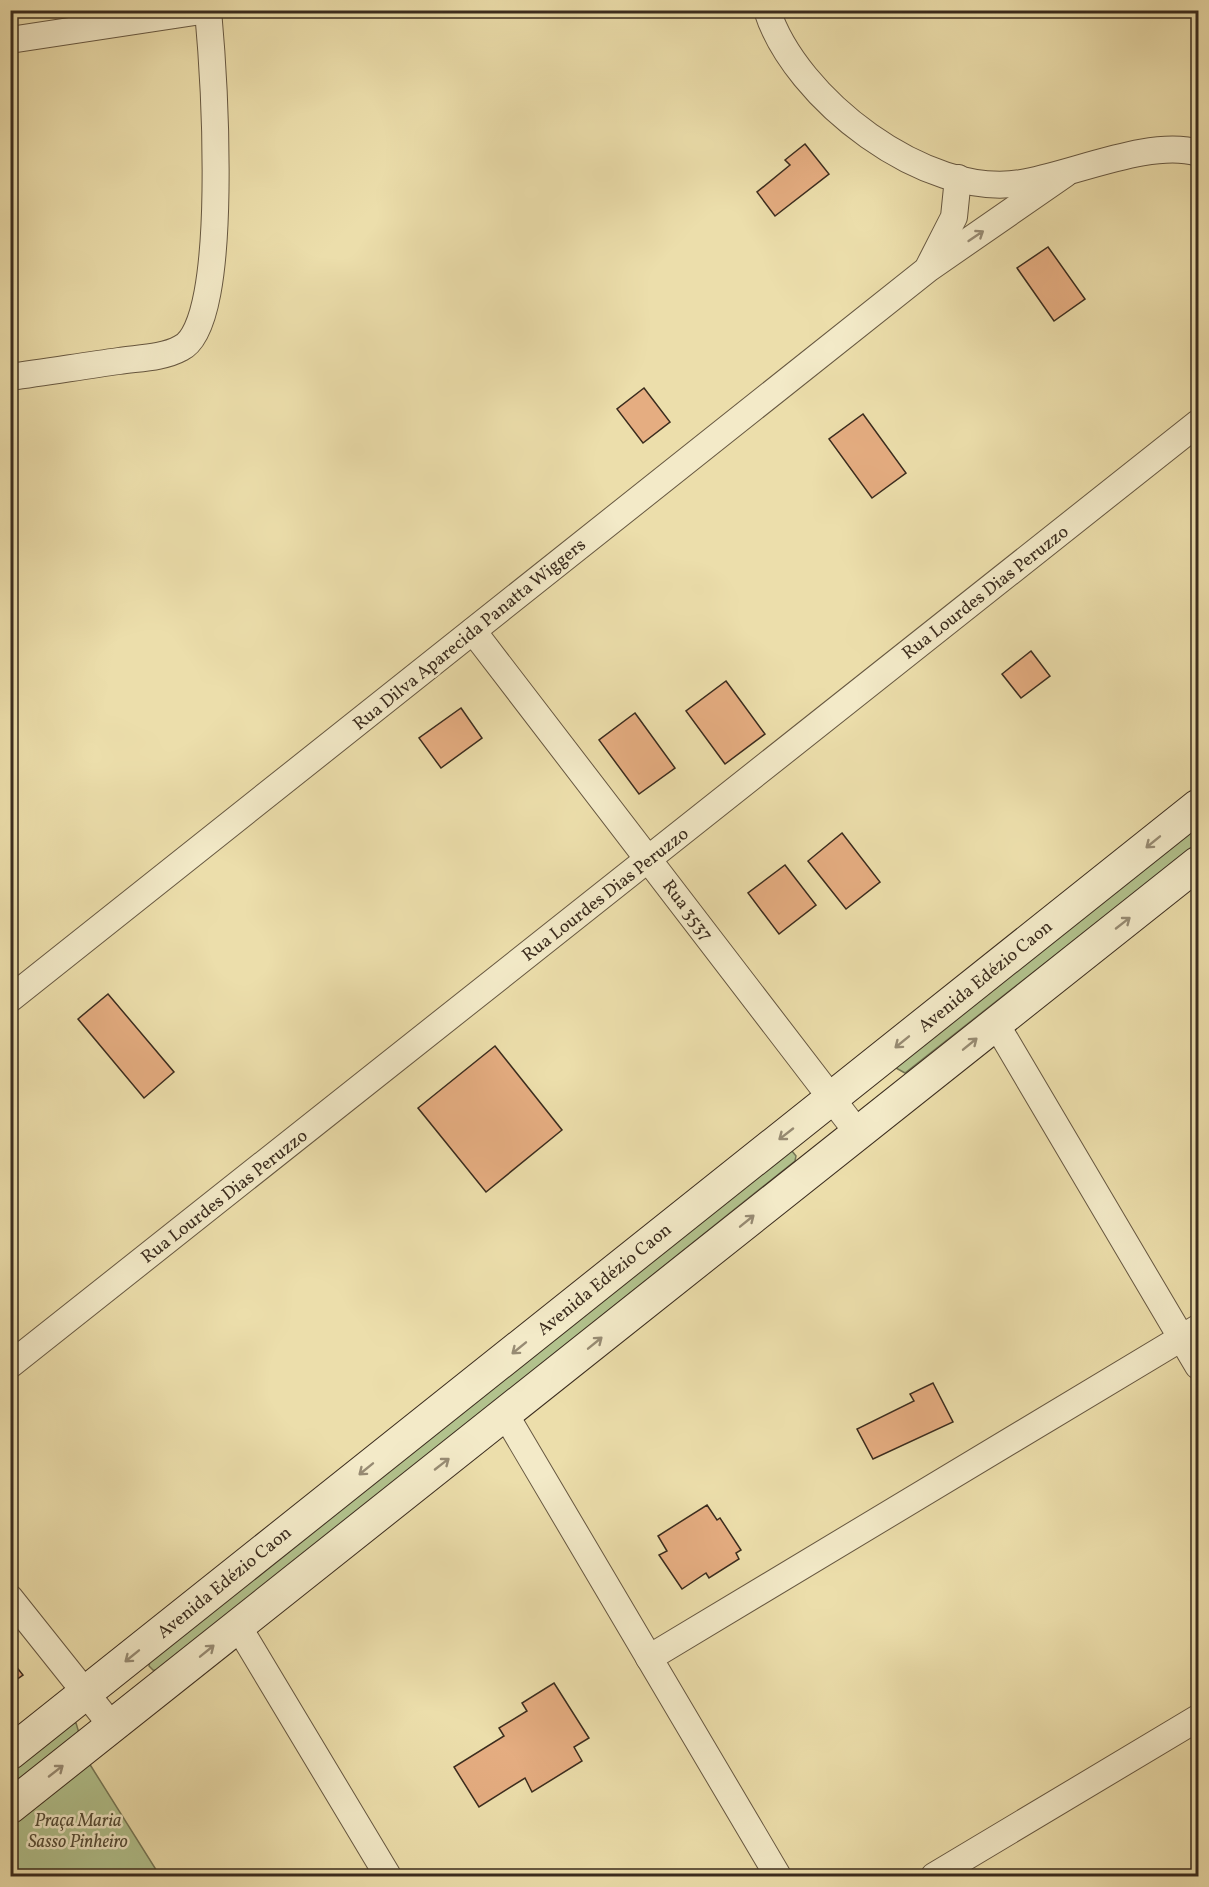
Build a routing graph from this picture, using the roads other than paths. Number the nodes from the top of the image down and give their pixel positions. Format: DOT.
graph roads {
  1 [pos="208,10"];
  2 [pos="767,10"];
  3 [pos="10,40"];
  4 [pos="1198,153"];
  5 [pos="1065,174"];
  6 [pos="958,178"];
  7 [pos="928,269"];
  8 [pos="10,377"];
  9 [pos="1198,423"];
  10 [pos="473,631"];
  11 [pos="1198,806"];
  12 [pos="649,860"];
  13 [pos="1198,862"];
  14 [pos="10,999"];
  15 [pos="996,1024"];
  16 [pos="832,1098"];
  17 [pos="858,1133"];
  18 [pos="1190,1333"];
  19 [pos="10,1365"];
  20 [pos="1198,1366"];
  21 [pos="505,1414"];
  22 [pos="10,1598"];
  23 [pos="238,1626"];
  24 [pos="649,1658"];
  25 [pos="86,1693"];
  26 [pos="1198,1718"];
  27 [pos="112,1726"];
  28 [pos="10,1753"];
  29 [pos="10,1807"];
  30 [pos="388,1876"];
  31 [pos="778,1876"];
  32 [pos="934,1876"];
  1 -- 3 [label="street"];
  1 -- 8 [label="street"];
  2 -- 6 [label="street"];
  4 -- 5 [label="street"];
  5 -- 6 [label="street"];
  7 -- 5 [label="street, Rua Dilva Aparecida Panatta Wiggers, one-way"];
  6 -- 7 [label="street, Rua Dilva Aparecida Panatta Wiggers"];
  7 -- 10 [label="street, Rua Dilva Aparecida Panatta Wiggers"];
  9 -- 12 [label="street, Rua Lourdes Dias Peruzzo"];
  10 -- 12 [label="street, Rua 3537"];
  10 -- 14 [label="street, Rua Dilva Aparecida Panatta Wiggers"];
  11 -- 16 [label="main road, Avenida Edézio Caon, one-way"];
  12 -- 16 [label="street, Rua 3537"];
  12 -- 19 [label="street, Rua Lourdes Dias Peruzzo"];
  15 -- 13 [label="main road, one-way"];
  17 -- 15 [label="main road, one-way"];
  15 -- 18 [label="street"];
  16 -- 17 [label="street, Rua 3537"];
  16 -- 25 [label="main road, Avenida Edézio Caon, one-way"];
  21 -- 17 [label="main road, one-way"];
  18 -- 20 [label="street"];
  18 -- 24 [label="street"];
  23 -- 21 [label="main road, one-way"];
  21 -- 24 [label="street"];
  22 -- 25 [label="street"];
  27 -- 23 [label="main road, one-way"];
  23 -- 30 [label="street"];
  24 -- 31 [label="street"];
  25 -- 27 [label="street"];
  25 -- 28 [label="main road, Avenida Edézio Caon"];
  26 -- 32 [label="street"];
  29 -- 27 [label="main road, one-way"];
}
